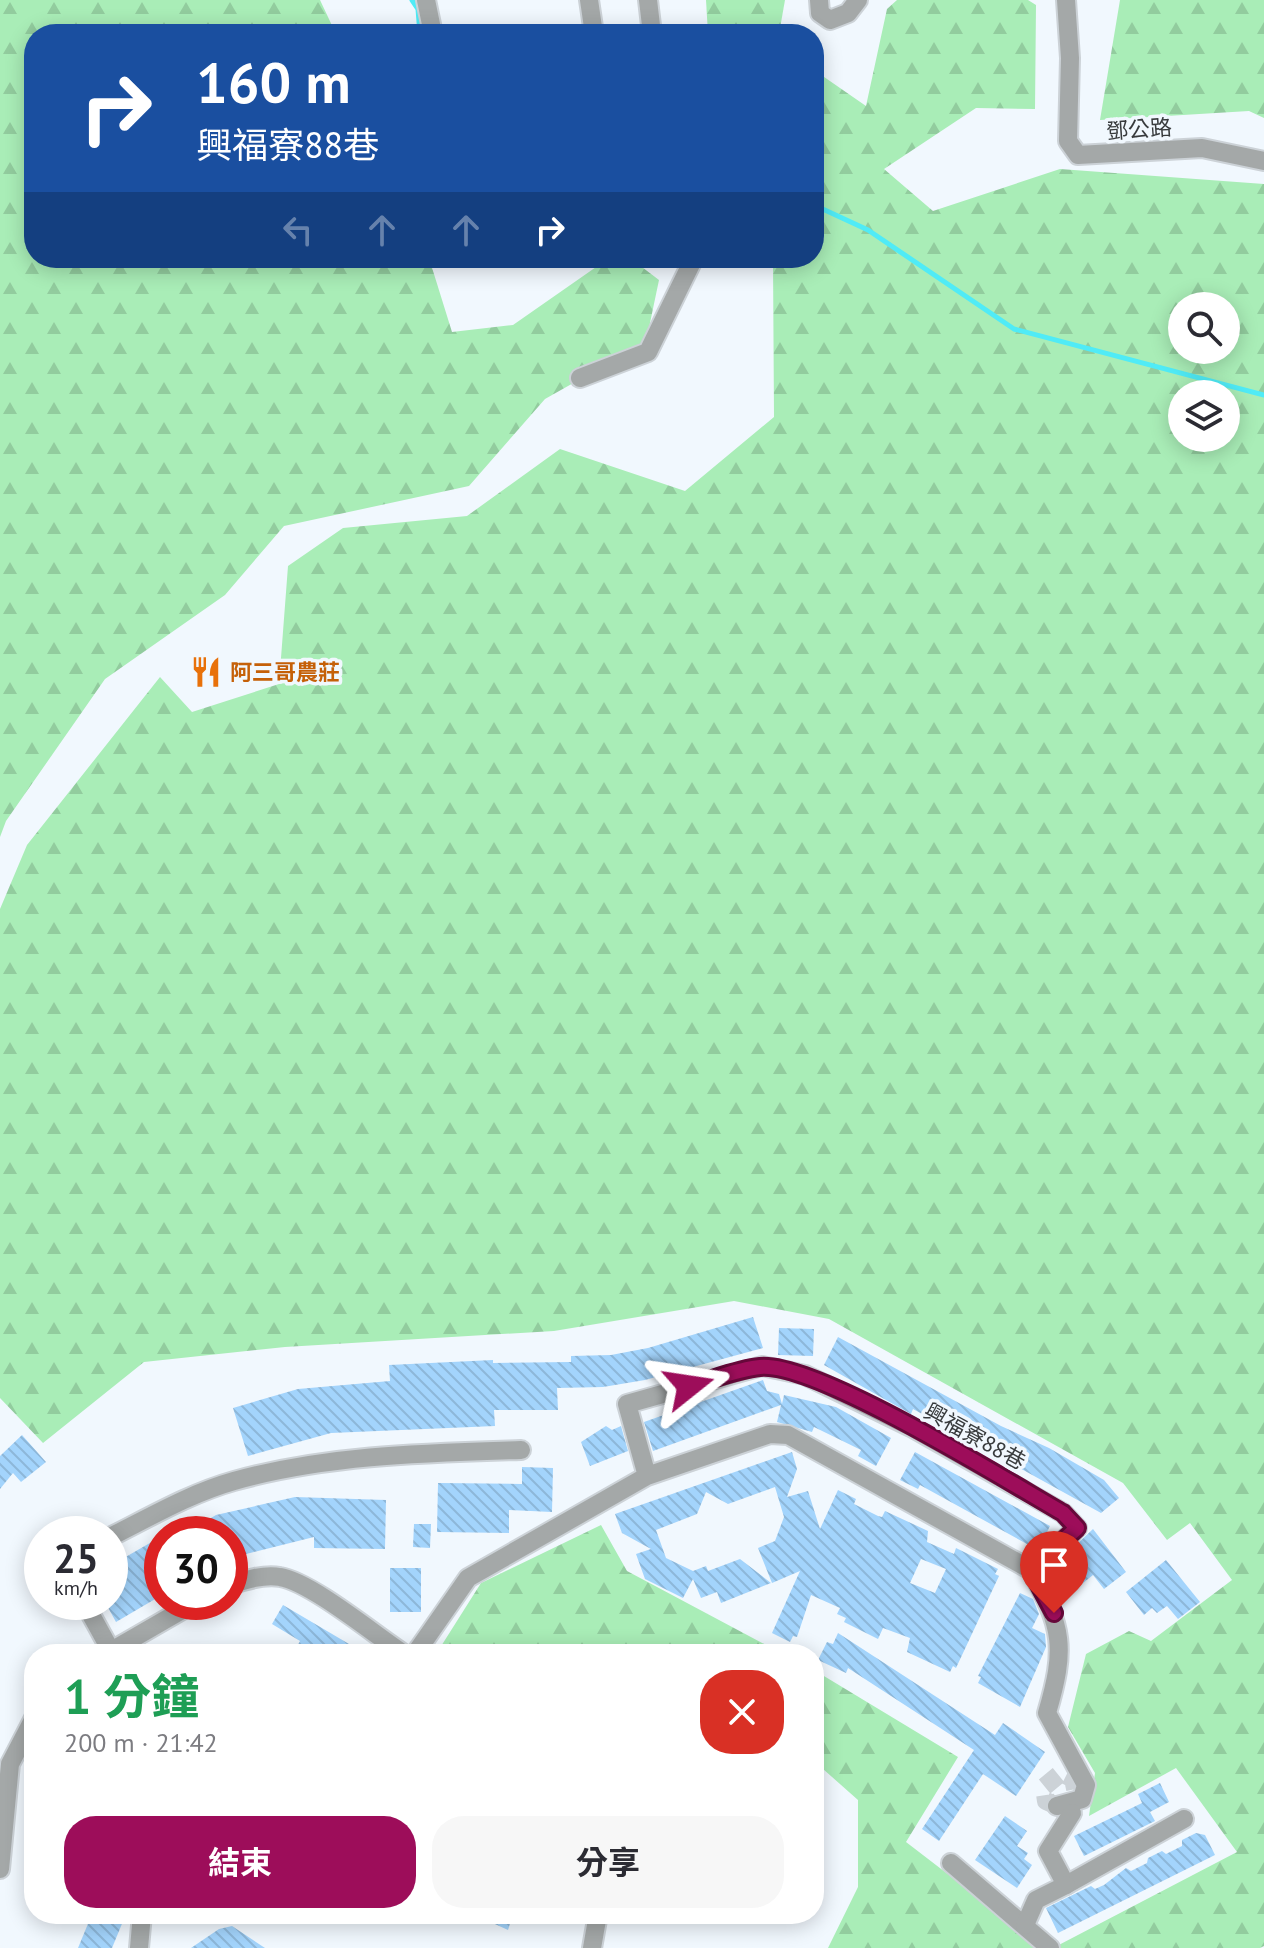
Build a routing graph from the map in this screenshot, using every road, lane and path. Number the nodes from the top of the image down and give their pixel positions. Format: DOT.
graph roads {
  1 [pos="426,0"];
  2 [pos="589,0"];
  3 [pos="648,0"];
  4 [pos="819,0"];
  5 [pos="858,0"];
  6 [pos="1066,0"];
  7 [pos="431,24"];
  8 [pos="593,24"];
  9 [pos="651,24"];
  10 [pos="1264,161"];
  11 [pos="689,268"];
  12 [pos="580,378"];
  13 [pos="521,1450"];
  14 [pos="647,1476"];
  15 [pos="128,1528"];
  16 [pos="1031,1570"];
  17 [pos="248,1579"];
  18 [pos="92,1620"];
  19 [pos="165,1620"];
  20 [pos="104,1644"];
  21 [pos="124,1644"];
  22 [pos="389,1644"];
  23 [pos="422,1644"];
  24 [pos="24,1737"];
  25 [pos="1184,1819"];
  26 [pos="951,1863"];
  27 [pos="0,1869"];
  28 [pos="1066,1885"];
  29 [pos="141,1924"];
  30 [pos="596,1924"];
  31 [pos="1025,1925"];
  32 [pos="139,1948"];
  33 [pos="592,1948"];
  34 [pos="1050,1948"];
  1 -- 7 [label="street"];
  2 -- 8 [label="street"];
  3 -- 9 [label="street"];
  4 -- 5 [label="street"];
  6 -- 10 [label="street, 鄧公路"];
  11 -- 12 [label="street"];
  13 -- 15 [label="street"];
  14 -- 16 [label="street"];
  14 -- 16 [label="street, 興福寮88巷"];
  14 -- 23 [label="street"];
  16 -- 28 [label="street"];
  17 -- 22 [label="street"];
  18 -- 20 [label="street"];
  19 -- 21 [label="street"];
  24 -- 27 [label="street"];
  25 -- 28 [label="street"];
  26 -- 31 [label="street"];
  28 -- 31 [label="street"];
  29 -- 32 [label="street"];
  30 -- 33 [label="street"];
  31 -- 34 [label="street"];
}
